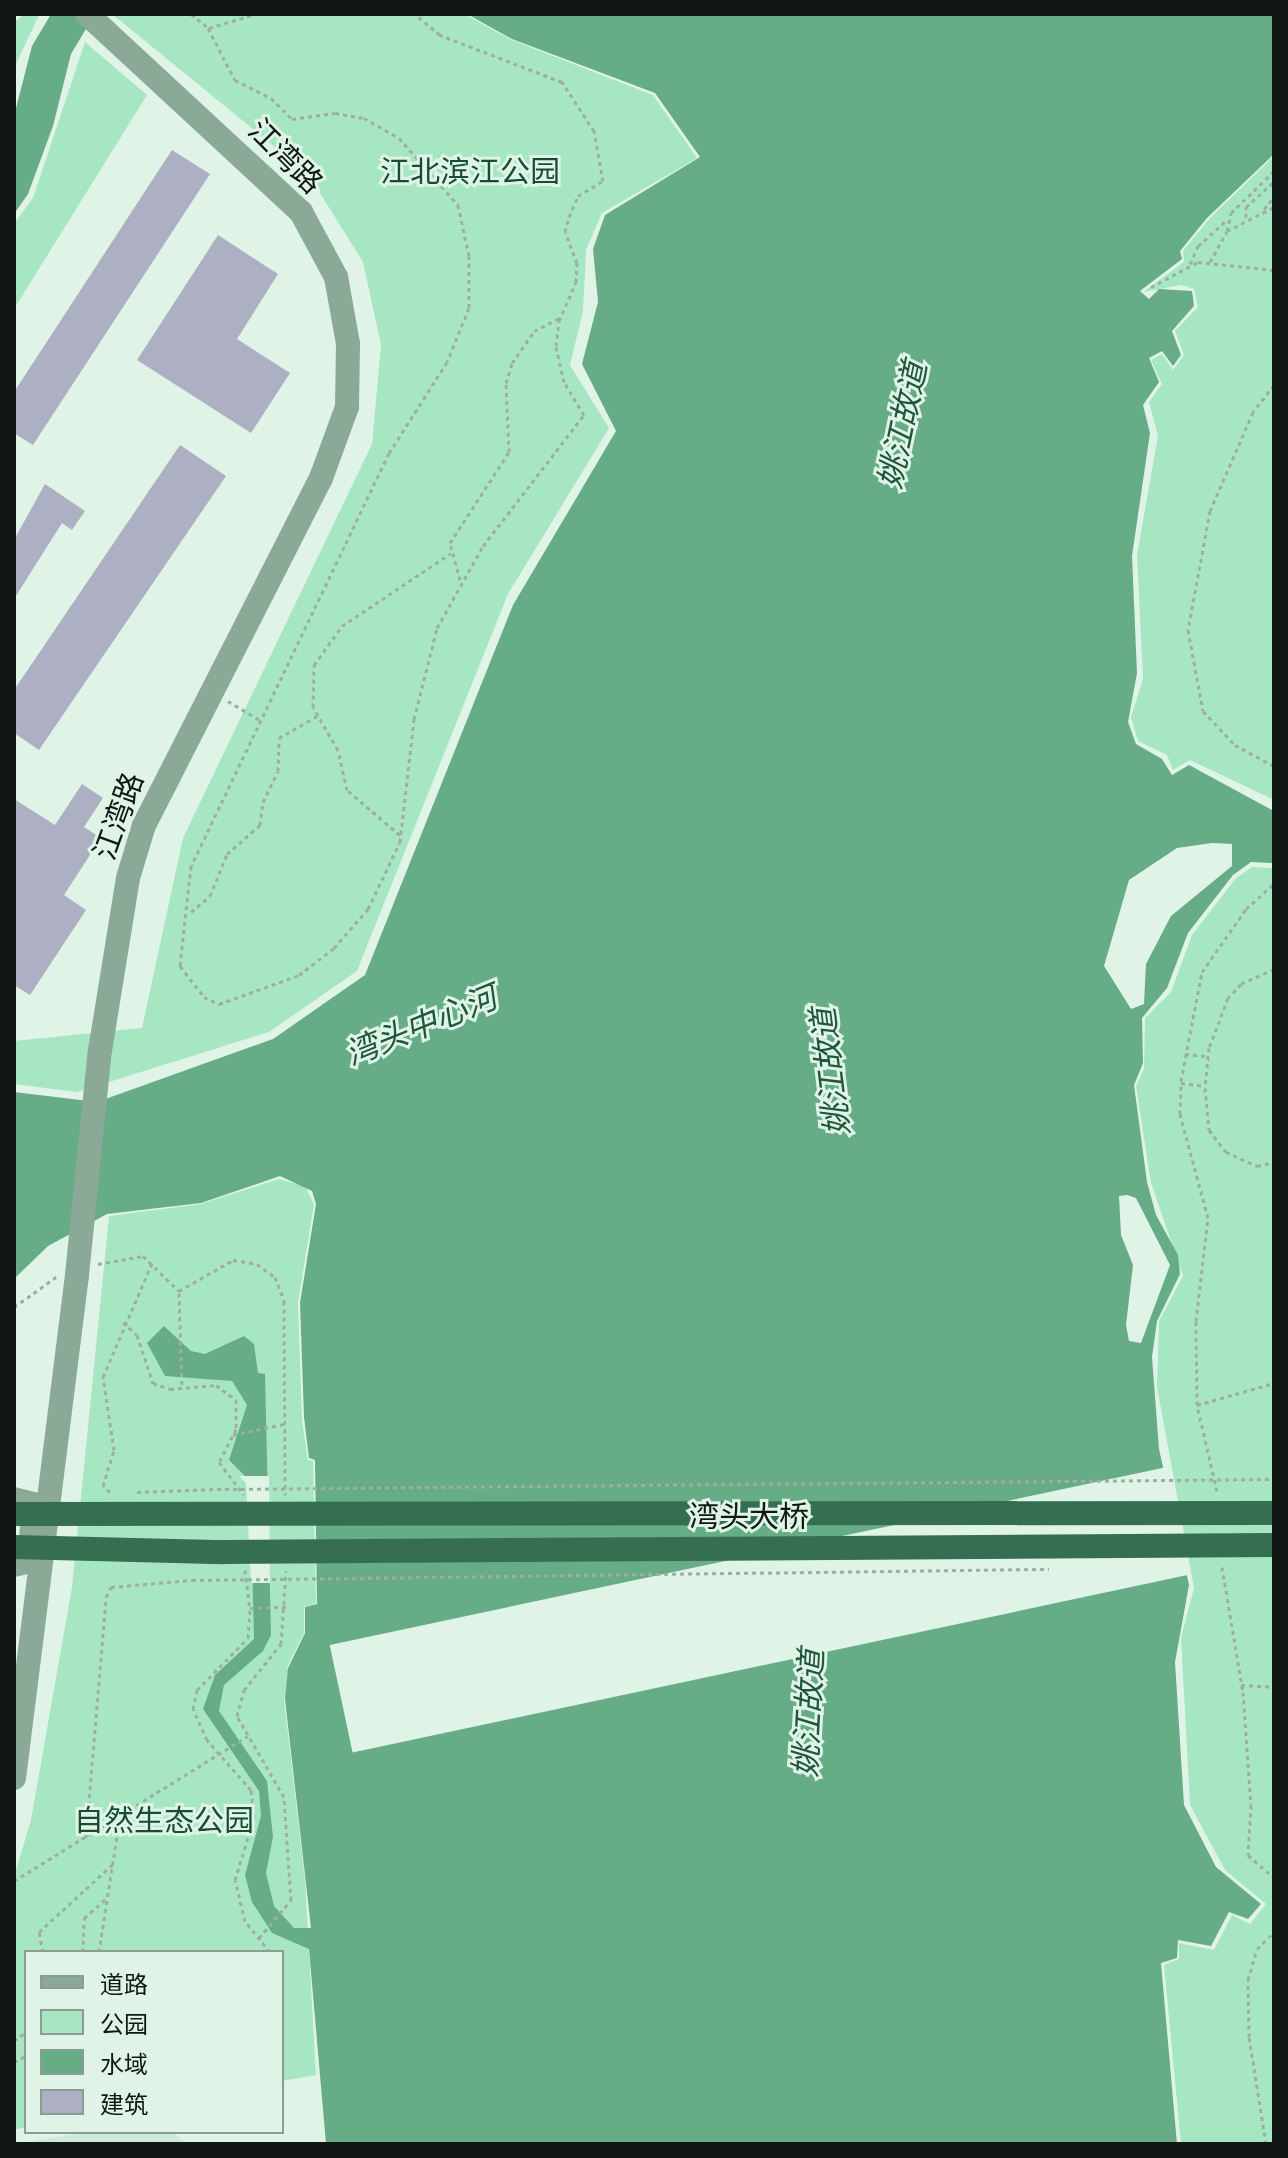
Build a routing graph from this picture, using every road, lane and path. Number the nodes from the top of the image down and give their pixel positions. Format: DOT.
graph roads {
  1 [pos="191,14"];
  2 [pos="255,14"];
  3 [pos="415,14"];
  4 [pos="94,20"];
  5 [pos="208,28"];
  6 [pos="1274,171"];
  7 [pos="1274,182"];
  8 [pos="1274,197"];
  9 [pos="1274,207"];
  10 [pos="1264,210"];
  11 [pos="1246,217"];
  12 [pos="1228,219"];
  13 [pos="1227,231"];
  14 [pos="1210,262"];
  15 [pos="1190,265"];
  16 [pos="1274,270"];
  17 [pos="1151,287"];
  18 [pos="560,318"];
  19 [pos="1274,385"];
  20 [pos="451,553"];
  21 [pos="460,580"];
  22 [pos="209,689"];
  23 [pos="317,716"];
  24 [pos="260,720"];
  25 [pos="1274,766"];
  26 [pos="401,836"];
  27 [pos="1274,884"];
  28 [pos="190,912"];
  29 [pos="1274,969"];
  30 [pos="1185,1054"];
  31 [pos="1207,1056"];
  32 [pos="1181,1083"];
  33 [pos="1205,1086"];
  34 [pos="1274,1162"];
  35 [pos="152,1263"];
  36 [pos="179,1291"];
  37 [pos="123,1322"];
  38 [pos="1274,1383"];
  39 [pos="182,1389"];
  40 [pos="1197,1405"];
  41 [pos="284,1424"];
  42 [pos="233,1435"];
  43 [pos="1274,1479"];
  44 [pos="14,1499"];
  45 [pos="1218,1507"];
  46 [pos="235,1510"];
  47 [pos="1274,1513"];
  48 [pos="14,1514"];
  49 [pos="1274,1545"];
  50 [pos="14,1547"];
  51 [pos="234,1553"];
  52 [pos="1221,1555"];
  53 [pos="14,1565"];
  54 [pos="1211,1567"];
  55 [pos="1227,1567"];
  56 [pos="1052,1569"];
  57 [pos="286,1607"];
  58 [pos="252,1608"];
  59 [pos="1241,1685"];
  60 [pos="1274,1687"];
  61 [pos="248,1736"];
  62 [pos="222,1754"];
  63 [pos="14,1778"];
  64 [pos="120,1816"];
  65 [pos="86,1837"];
  66 [pos="113,1864"];
  67 [pos="1274,1878"];
  68 [pos="14,1881"];
  69 [pos="107,1898"];
  70 [pos="288,1908"];
  71 [pos="1274,1932"];
  72 [pos="259,1938"];
  73 [pos="43,1950"];
  74 [pos="83,1950"];
  75 [pos="99,1950"];
  76 [pos="268,1950"];
  77 [pos="1267,2142"];
  78 [pos="1274,2142"];
  1 -- 5 [label="path"];
  2 -- 5 [label="path"];
  3 -- 18 [label="path"];
  4 -- 22 [label="street, 江湾路"];
  5 -- 24 [label="path"];
  6 -- 12 [label="path"];
  7 -- 11 [label="path"];
  8 -- 10 [label="path"];
  9 -- 10 [label="path"];
  10 -- 11 [label="path"];
  11 -- 13 [label="path"];
  12 -- 13 [label="path"];
  12 -- 15 [label="path"];
  13 -- 14 [label="path"];
  14 -- 15 [label="path"];
  14 -- 16 [label="path"];
  15 -- 17 [label="path"];
  18 -- 20 [label="path"];
  18 -- 21 [label="path"];
  19 -- 25 [label="path"];
  20 -- 21 [label="path"];
  20 -- 23 [label="path"];
  21 -- 26 [label="path"];
  22 -- 24 [label="path"];
  22 -- 63 [label="street, 江湾路, bridge"];
  23 -- 26 [label="path"];
  23 -- 28 [label="path"];
  24 -- 28 [label="path"];
  26 -- 28 [label="path"];
  27 -- 30 [label="path"];
  29 -- 31 [label="path"];
  30 -- 31 [label="path"];
  30 -- 32 [label="path"];
  31 -- 33 [label="path"];
  32 -- 33 [label="path"];
  32 -- 40 [label="path"];
  33 -- 34 [label="path"];
  35 -- 37 [label="path"];
  36 -- 39 [label="path"];
  37 -- 39 [label="path"];
  37 -- 43 [label="path, bridge"];
  38 -- 40 [label="path"];
  39 -- 42 [label="path"];
  40 -- 45 [label="path"];
  41 -- 42 [label="path"];
  42 -- 46 [label="path"];
  44 -- 53 [label="street"];
  46 -- 47 [label="main road, 湾头大桥, bridge"];
  46 -- 48 [label="main road, 湾头大桥, bridge"];
  49 -- 51 [label="main road, 湾头大桥, bridge"];
  50 -- 51 [label="main road, 湾头大桥, bridge"];
  51 -- 58 [label="path"];
  52 -- 59 [label="path"];
  54 -- 55 [label="path"];
  56 -- 65 [label="path, bridge"];
  57 -- 58 [label="path"];
  58 -- 62 [label="path"];
  59 -- 60 [label="path"];
  59 -- 67 [label="path"];
  61 -- 62 [label="path"];
  62 -- 64 [label="path"];
  62 -- 72 [label="path"];
  64 -- 65 [label="path"];
  64 -- 66 [label="path"];
  65 -- 68 [label="path"];
  66 -- 69 [label="path"];
  66 -- 73 [label="path"];
  69 -- 74 [label="path"];
  69 -- 75 [label="path"];
  70 -- 72 [label="path"];
  71 -- 77 [label="path"];
  72 -- 76 [label="path"];
  77 -- 78 [label="path"];
}
